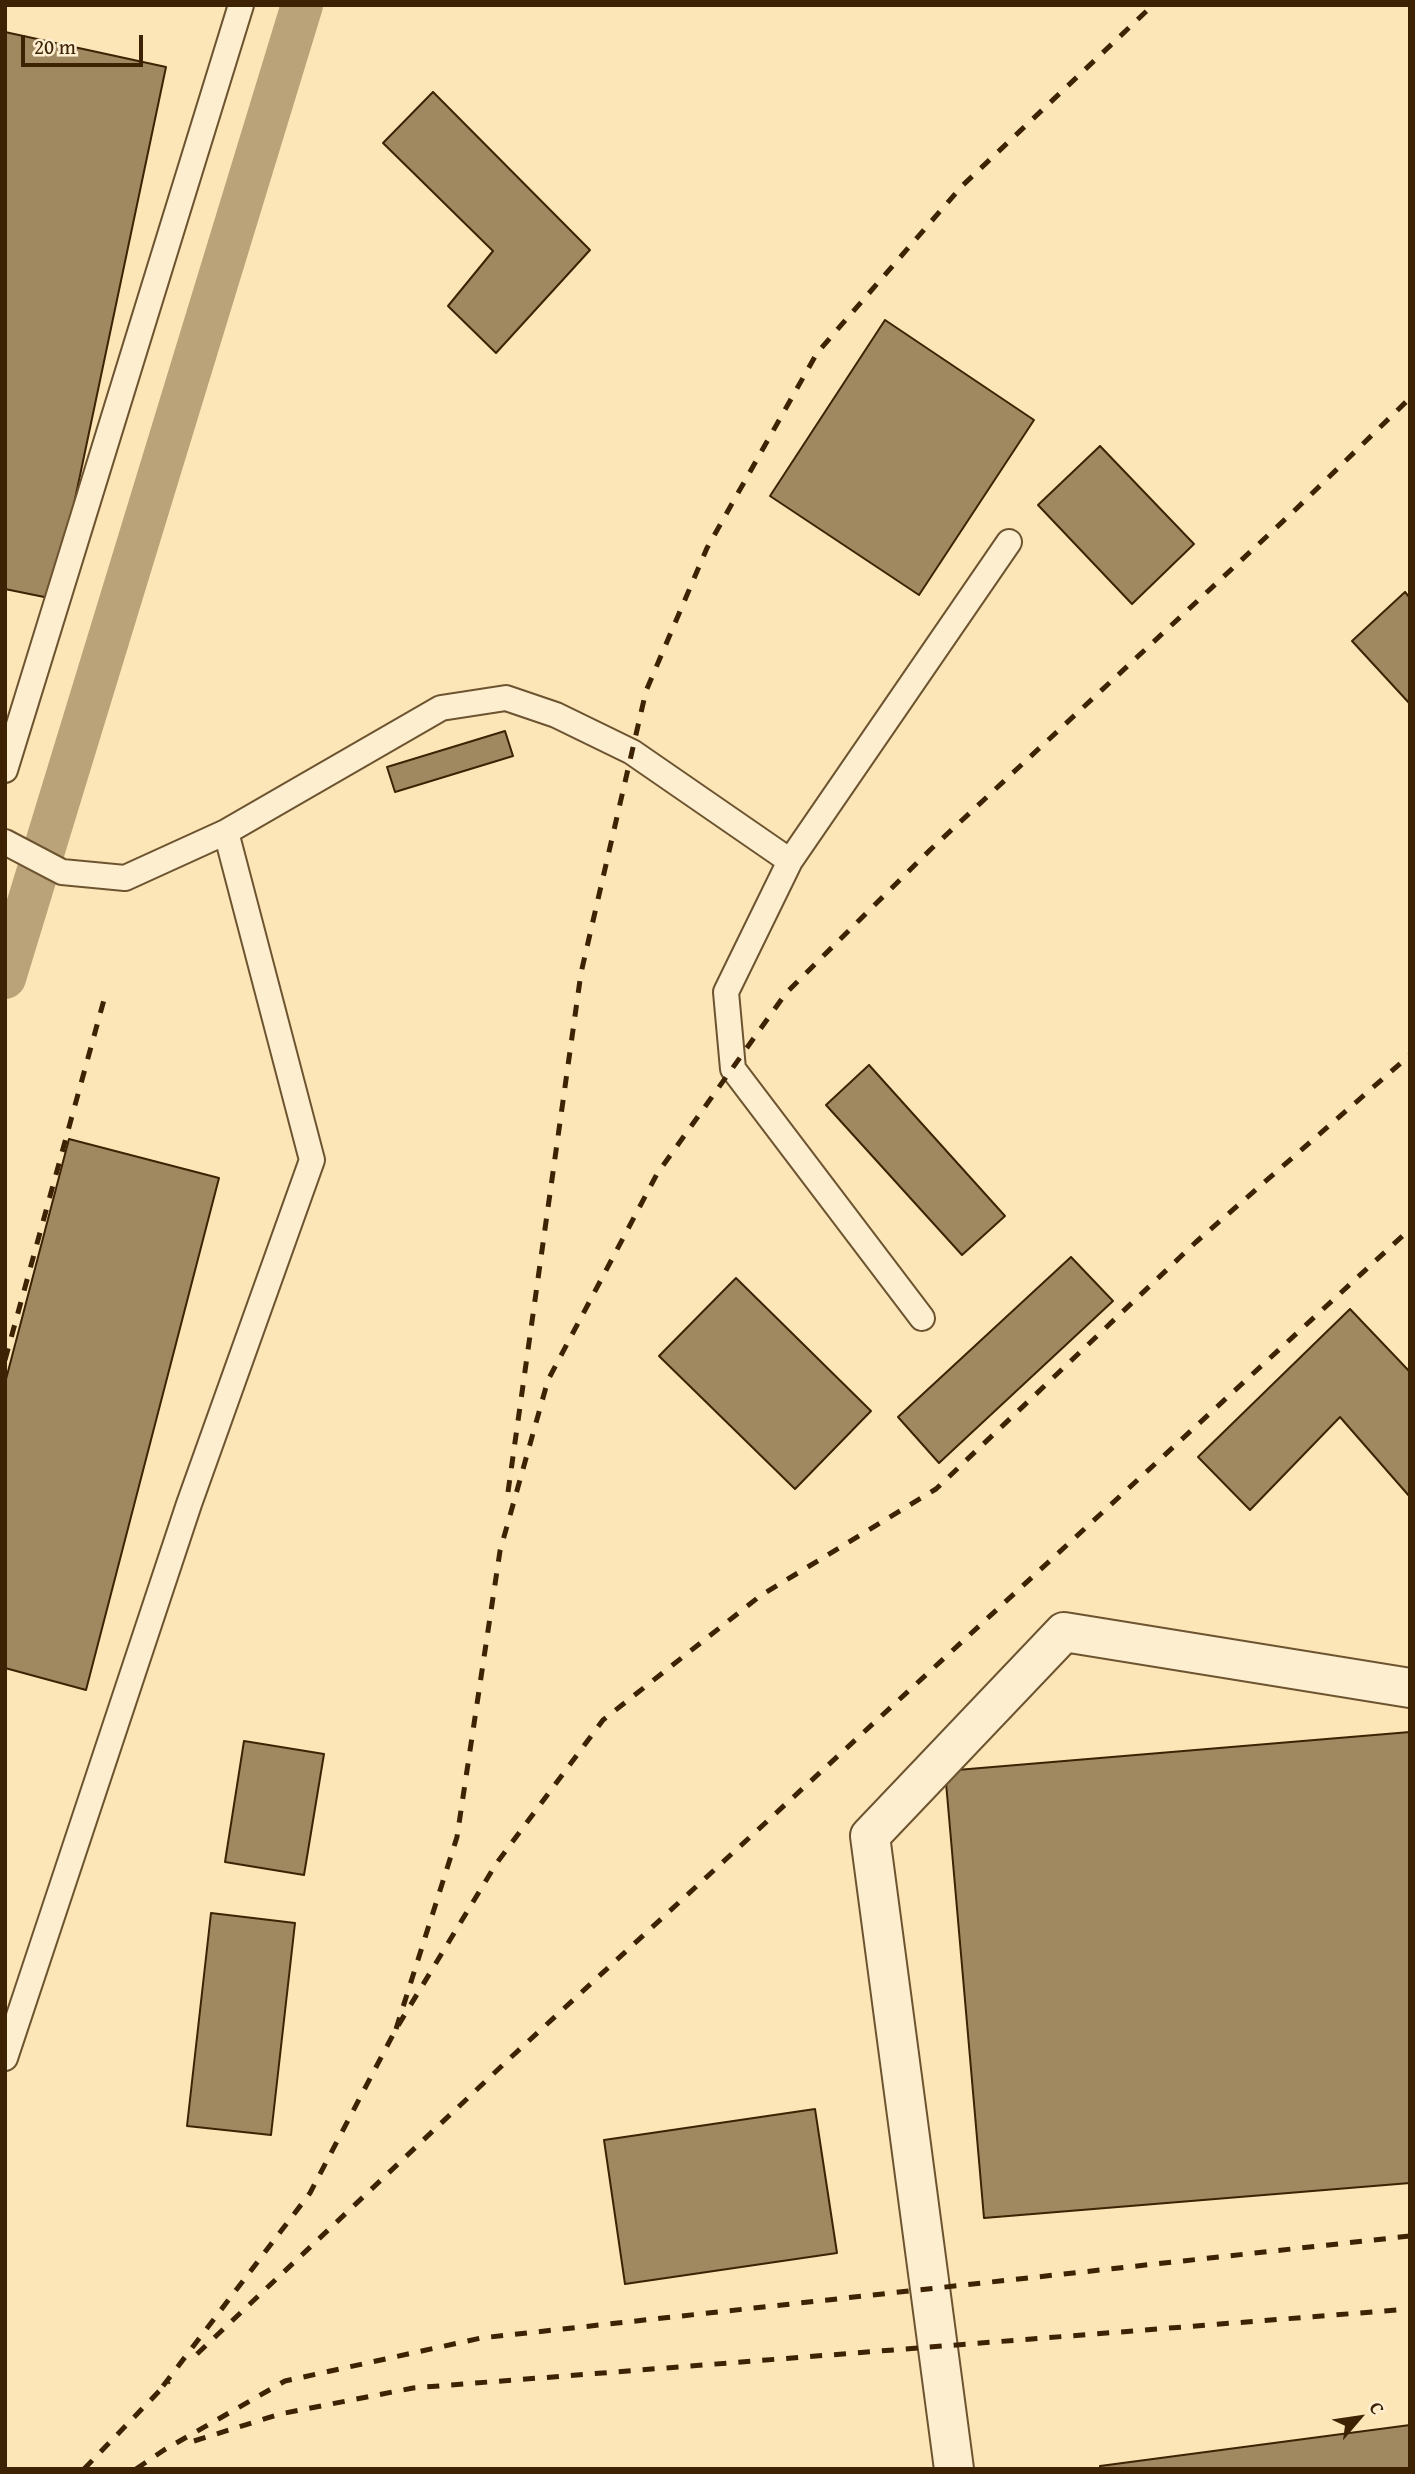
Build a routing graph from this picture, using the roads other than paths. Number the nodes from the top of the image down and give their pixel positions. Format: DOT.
graph roads {
  1 [pos="241,5"];
  2 [pos="1009,542"];
  3 [pos="5,769"];
  4 [pos="226,832"];
  5 [pos="5,842"];
  6 [pos="790,861"];
  7 [pos="922,1318"];
  8 [pos="1410,1688"];
  9 [pos="5,2058"];
  10 [pos="954,2469"];
  1 -- 3 [label="lane"];
  2 -- 6 [label="lane"];
  4 -- 5 [label="lane"];
  4 -- 6 [label="lane"];
  4 -- 9 [label="lane"];
  6 -- 7 [label="lane"];
  8 -- 10 [label="street"];
}
